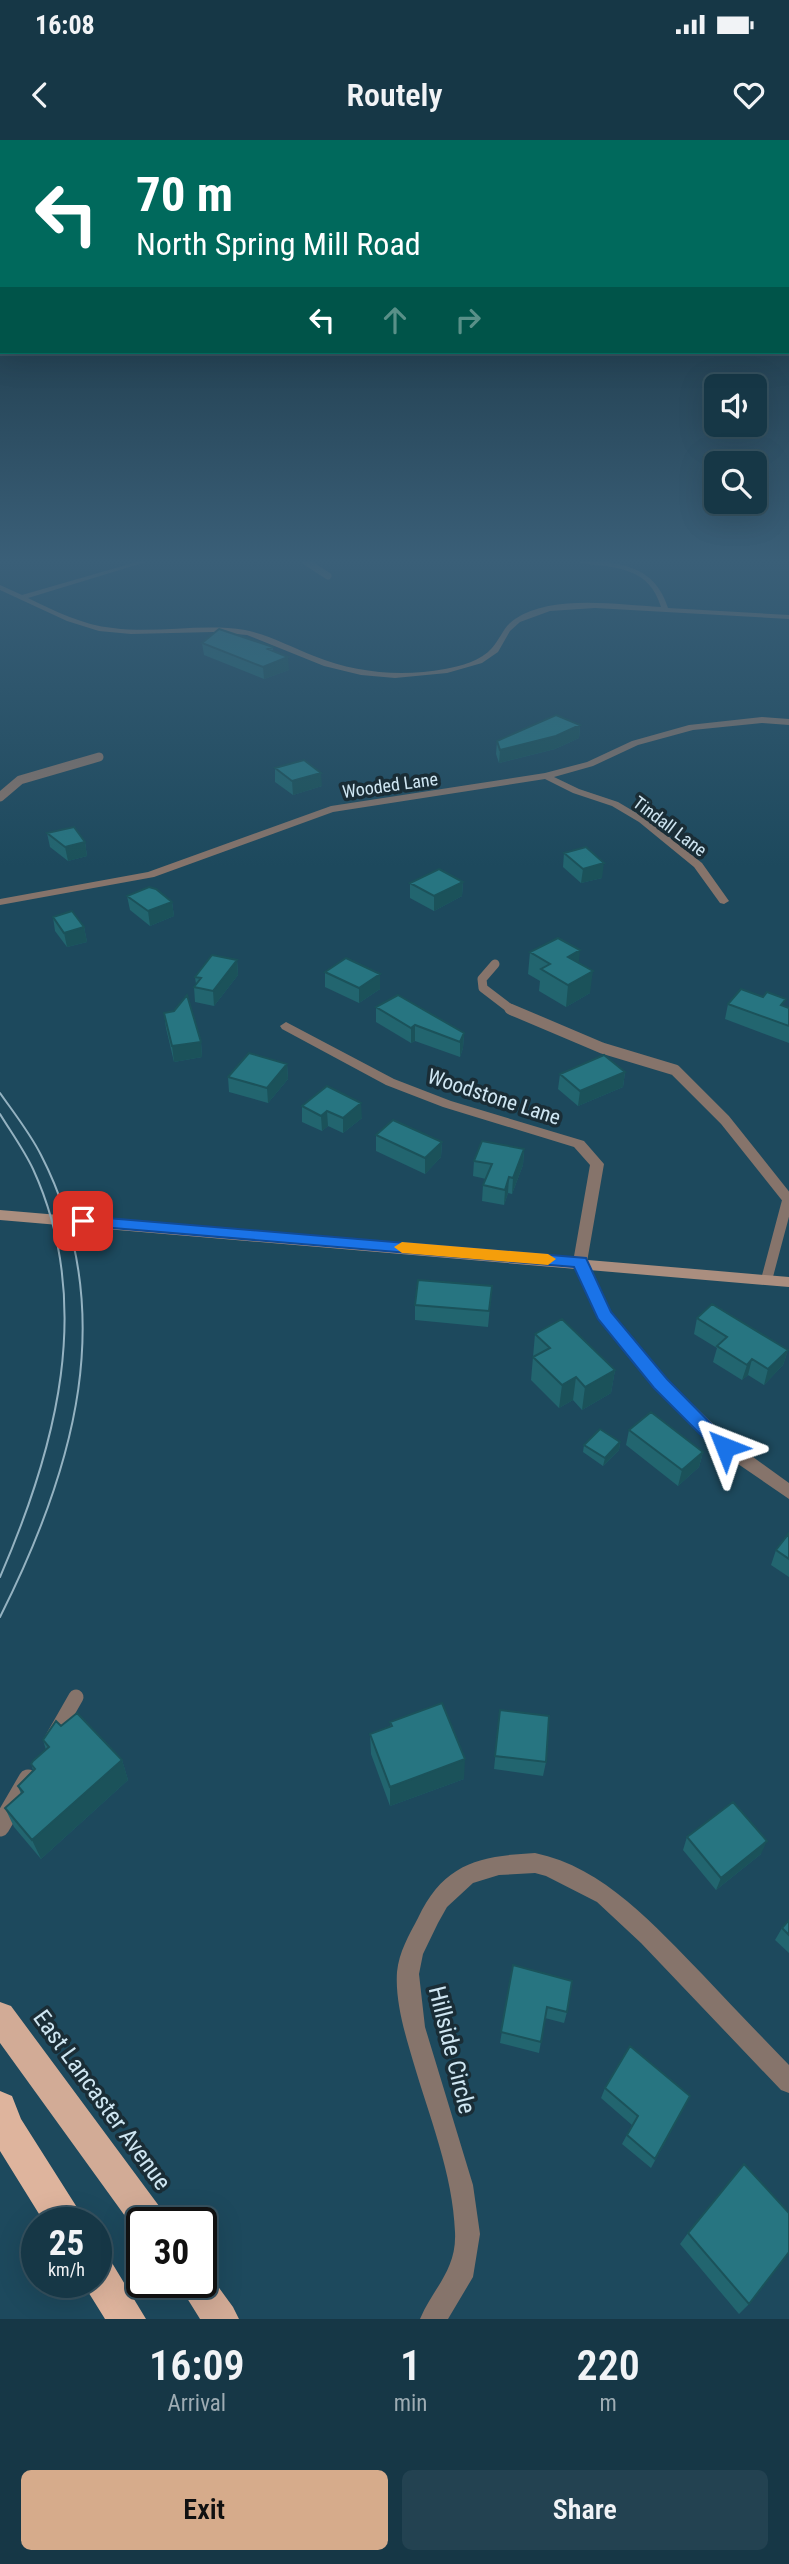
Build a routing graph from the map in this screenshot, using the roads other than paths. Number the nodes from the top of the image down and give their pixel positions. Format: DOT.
graph roads {
  1 [pos="328,663"];
  2 [pos="473,663"];
  3 [pos="789,722"];
  4 [pos="99,757"];
  5 [pos="546,776"];
  6 [pos="0,797"];
  7 [pos="724,901"];
  8 [pos="0,902"];
  9 [pos="495,964"];
  10 [pos="286,1026"];
  11 [pos="0,1214"];
  12 [pos="580,1262"];
  13 [pos="767,1278"];
  14 [pos="789,1282"];
  15 [pos="789,1492"];
  16 [pos="76,1697"];
  17 [pos="0,1827"];
  18 [pos="0,2017"];
  19 [pos="789,2082"];
  20 [pos="0,2108"];
  21 [pos="56,2207"];
  22 [pos="139,2207"];
  23 [pos="112,2296"];
  24 [pos="206,2298"];
  25 [pos="127,2319"];
  26 [pos="221,2319"];
  27 [pos="432,2319"];
  1 -- 2 [label="street"];
  3 -- 5 [label="street, Wooded Lane"];
  4 -- 6 [label="lane"];
  5 -- 7 [label="street, Tindall Lane"];
  5 -- 8 [label="street, Wooded Lane"];
  9 -- 13 [label="lane"];
  10 -- 12 [label="street, Woodstone Lane"];
  11 -- 12 [label="main road"];
  12 -- 13 [label="main road"];
  12 -- 15 [label="street"];
  13 -- 14 [label="main road"];
  16 -- 17 [label="lane"];
  18 -- 22 [label="highway, East Lancaster Avenue"];
  19 -- 27 [label="street, Hillside Circle"];
  20 -- 21 [label="highway"];
  23 -- 25 [label="highway"];
  24 -- 26 [label="highway"];
}
